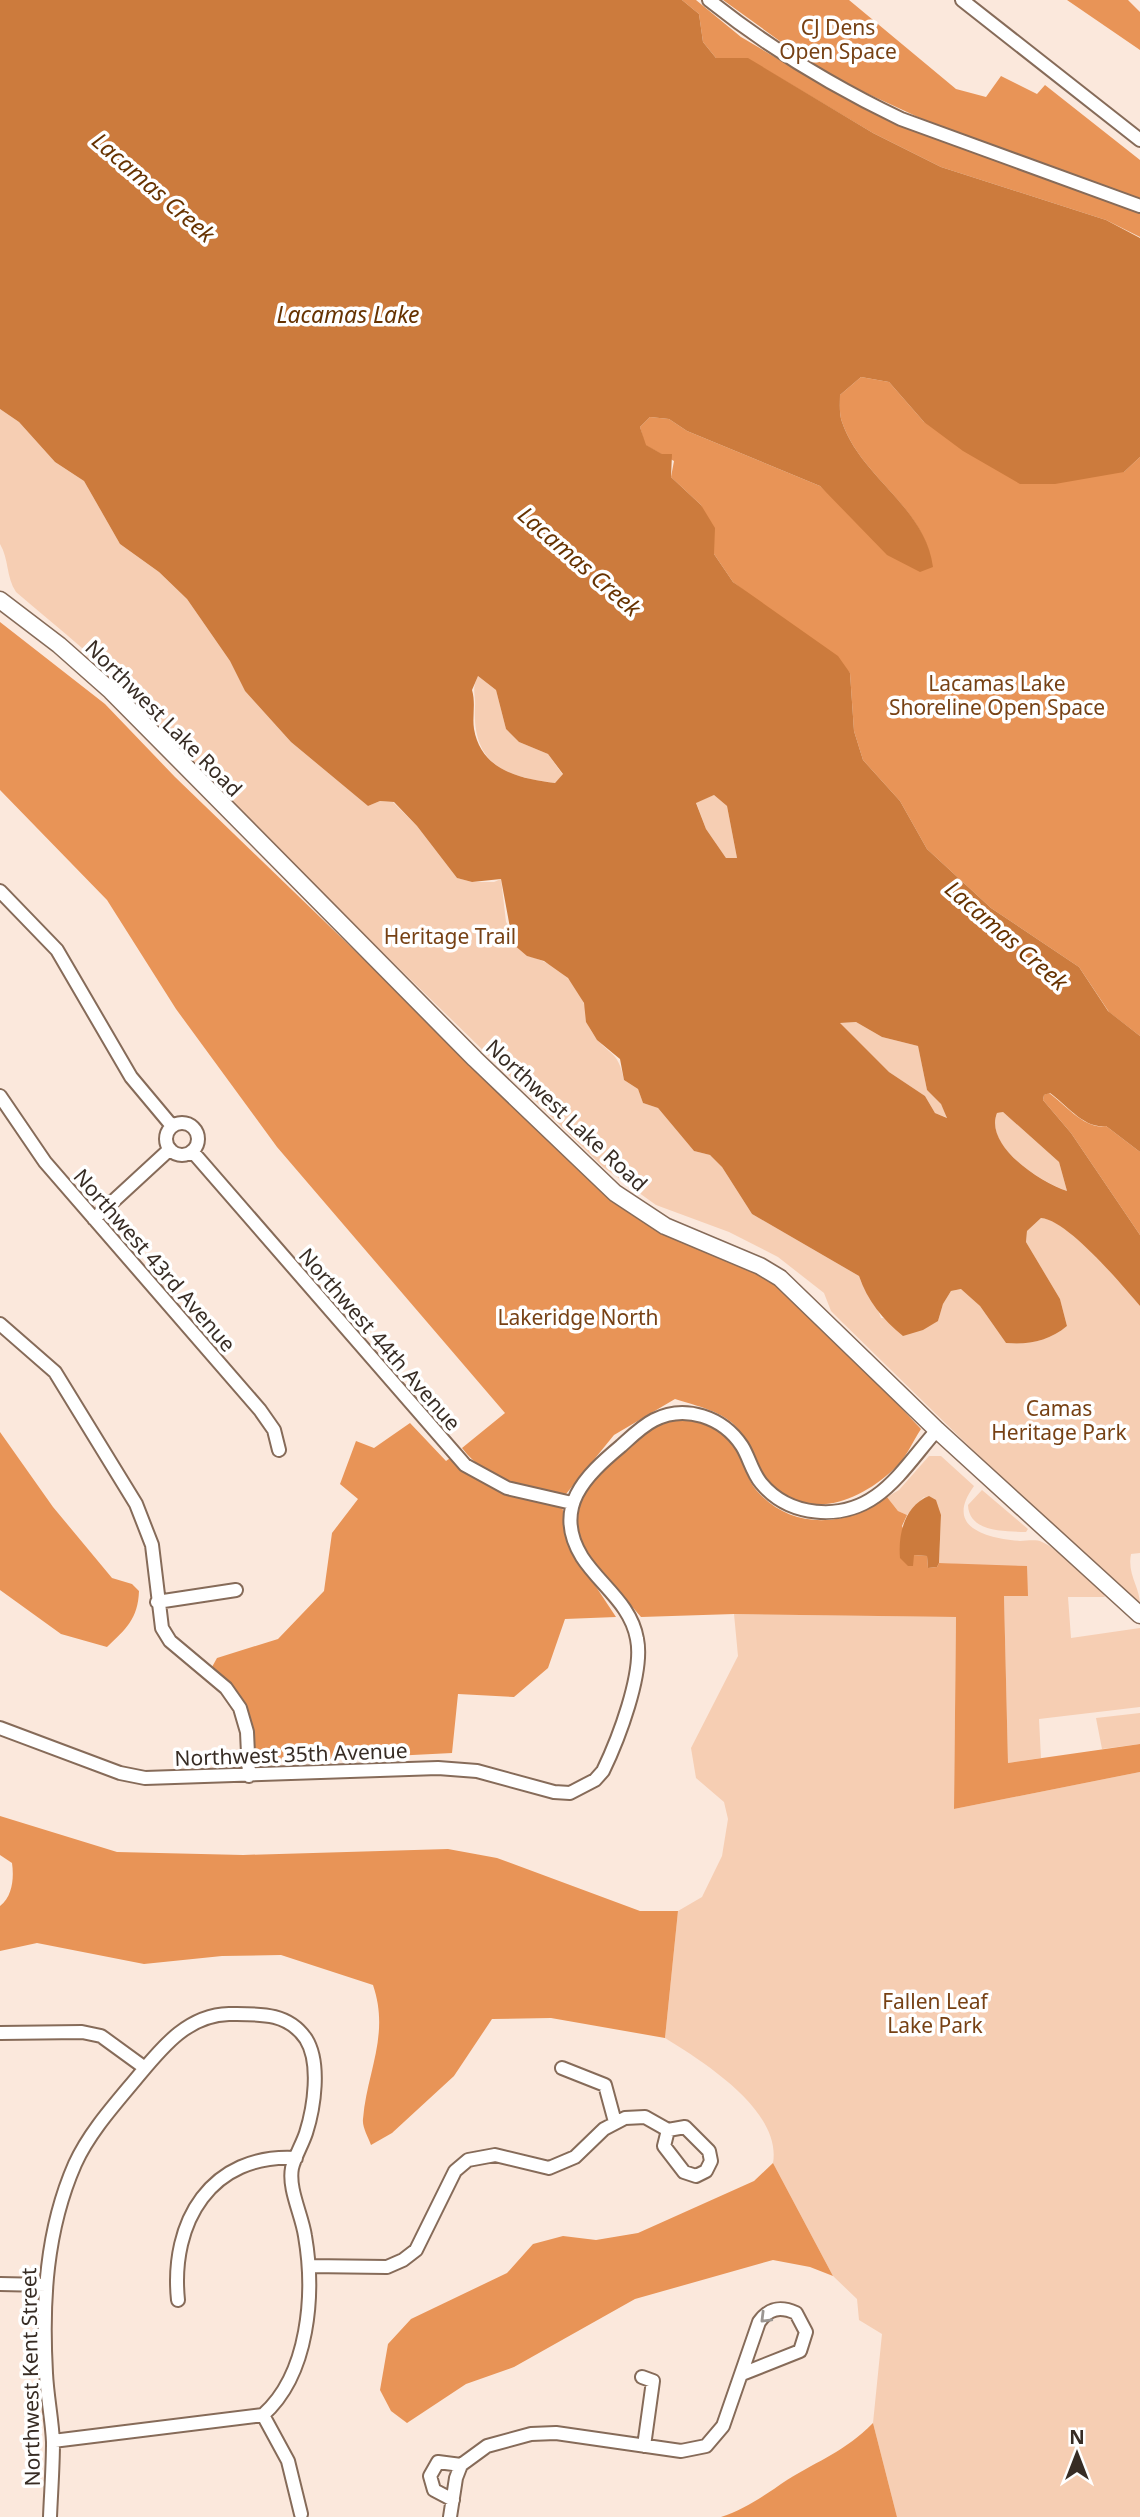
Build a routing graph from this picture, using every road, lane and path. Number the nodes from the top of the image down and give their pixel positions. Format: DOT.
graph roads {
  1 [pos="709,0"];
  2 [pos="962,0"];
  3 [pos="1140,140"];
  4 [pos="1140,206"];
  5 [pos="0,600"];
  6 [pos="0,891"];
  7 [pos="0,1096"];
  8 [pos="172,1126"];
  9 [pos="170,1149"];
  10 [pos="192,1151"];
  11 [pos="94,1219"];
  12 [pos="0,1324"];
  13 [pos="937,1430"];
  14 [pos="279,1450"];
  15 [pos="572,1503"];
  16 [pos="236,1590"];
  17 [pos="157,1602"];
  18 [pos="1140,1615"];
  19 [pos="0,1728"];
  20 [pos="249,1776"];
  21 [pos="0,2033"];
  22 [pos="145,2068"];
  23 [pos="562,2068"];
  24 [pos="615,2122"];
  25 [pos="668,2130"];
  26 [pos="296,2158"];
  27 [pos="309,2266"];
  28 [pos="0,2284"];
  29 [pos="46,2285"];
  30 [pos="178,2301"];
  31 [pos="741,2374"];
  32 [pos="642,2377"];
  33 [pos="263,2415"];
  34 [pos="53,2441"];
  35 [pos="644,2445"];
  36 [pos="461,2465"];
  37 [pos="453,2500"];
  38 [pos="301,2514"];
  39 [pos="50,2517"];
  40 [pos="450,2517"];
  1 -- 4 [label="street"];
  2 -- 3 [label="street"];
  5 -- 13 [label="main road, Northwest Lake Road"];
  6 -- 8 [label="street, Northwest 44th Avenue"];
  7 -- 11 [label="street, Northwest 43rd Avenue"];
  8 -- 9 [label="street"];
  8 -- 10 [label="street, Northwest 44th Avenue"];
  9 -- 10 [label="street"];
  9 -- 11 [label="street"];
  10 -- 15 [label="street, Northwest 44th Avenue"];
  11 -- 14 [label="street, Northwest 43rd Avenue"];
  12 -- 17 [label="street"];
  13 -- 15 [label="street"];
  13 -- 18 [label="main road, Northwest Lake Road"];
  15 -- 20 [label="street, Northwest 35th Avenue"];
  16 -- 17 [label="street"];
  17 -- 20 [label="street"];
  19 -- 20 [label="street, Northwest 35th Avenue"];
  21 -- 22 [label="street"];
  22 -- 26 [label="street, Northwest Kent Street"];
  22 -- 29 [label="street, Northwest Kent Street"];
  23 -- 24 [label="street"];
  24 -- 25 [label="street"];
  24 -- 27 [label="street"];
  26 -- 27 [label="street"];
  26 -- 30 [label="street"];
  27 -- 33 [label="street"];
  28 -- 29 [label="street"];
  29 -- 34 [label="street, Northwest Kent Street"];
  31 -- 31 [label="street, one-way"];
  31 -- 35 [label="street"];
  32 -- 35 [label="street"];
  33 -- 34 [label="street"];
  33 -- 38 [label="street"];
  34 -- 39 [label="street, Northwest Kent Street"];
  35 -- 36 [label="street"];
  36 -- 37 [label="street"];
  36 -- 37 [label="street"];
  37 -- 40 [label="street"];
}
